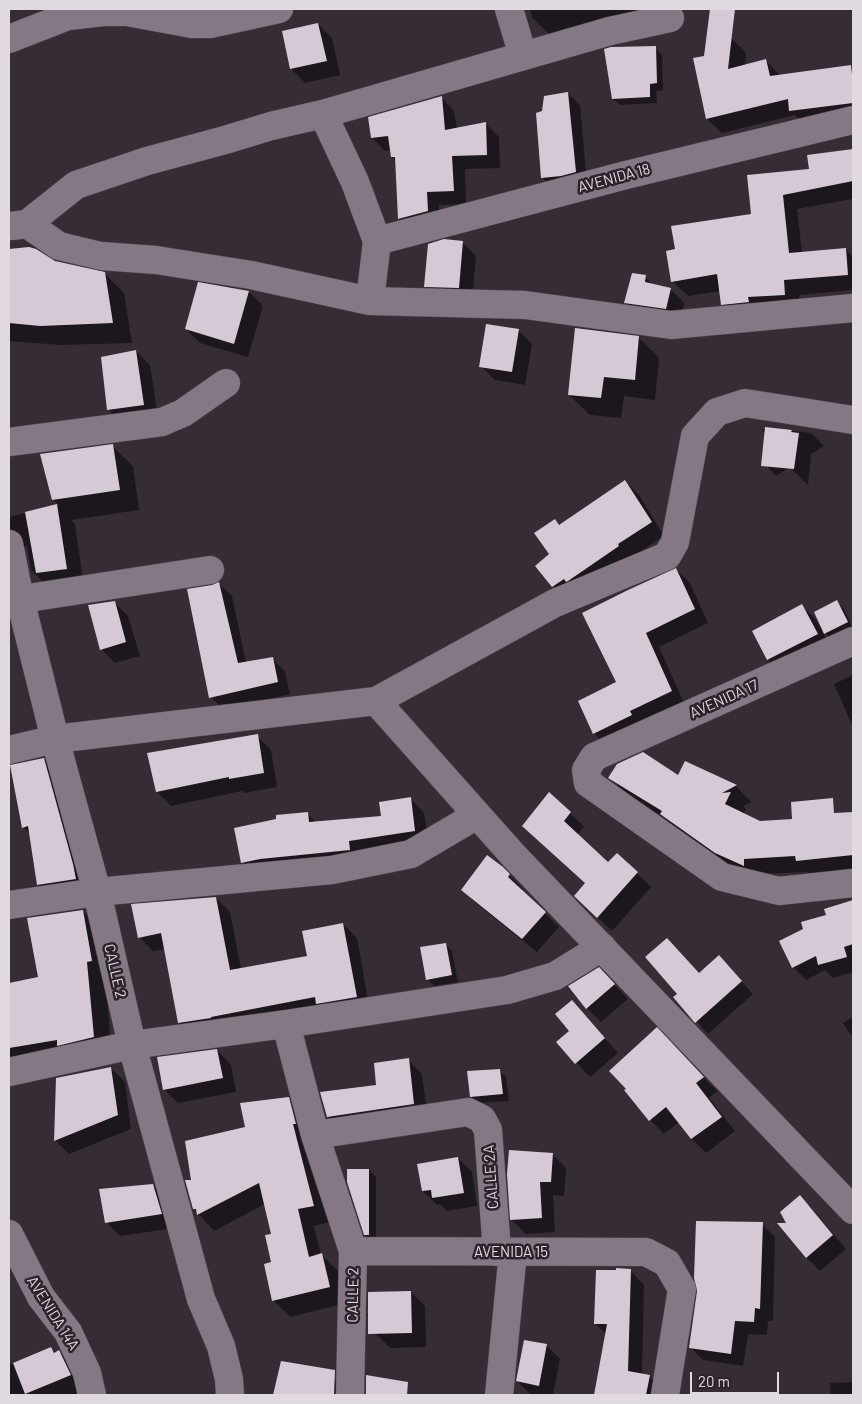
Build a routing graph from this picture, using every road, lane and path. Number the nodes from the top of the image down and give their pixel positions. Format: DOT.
graph roads {
  1 [pos="279,9"];
  2 [pos="509,9"];
  3 [pos="670,18"];
  4 [pos="9,39"];
  5 [pos="523,56"];
  6 [pos="323,114"];
  7 [pos="853,120"];
  8 [pos="18,225"];
  9 [pos="377,241"];
  10 [pos="370,300"];
  11 [pos="853,308"];
  12 [pos="226,383"];
  13 [pos="853,420"];
  14 [pos="9,442"];
  15 [pos="9,544"];
  16 [pos="210,570"];
  17 [pos="14,600"];
  18 [pos="853,641"];
  19 [pos="376,701"];
  20 [pos="54,740"];
  21 [pos="9,750"];
  22 [pos="477,815"];
  23 [pos="853,883"];
  24 [pos="97,892"];
  25 [pos="9,905"];
  26 [pos="602,947"];
  27 [pos="286,1024"];
  28 [pos="132,1045"];
  29 [pos="9,1072"];
  30 [pos="314,1135"];
  31 [pos="853,1210"];
  32 [pos="12,1247"];
  33 [pos="353,1252"];
  34 [pos="505,1252"];
  35 [pos="92,1395"];
  36 [pos="230,1395"];
  37 [pos="350,1395"];
  38 [pos="499,1395"];
  39 [pos="665,1395"];
  1 -- 4 [label="street"];
  2 -- 5 [label="street"];
  3 -- 5 [label="street"];
  5 -- 6 [label="street"];
  6 -- 8 [label="street"];
  6 -- 9 [label="street"];
  7 -- 9 [label="street, AVENIDA 18"];
  8 -- 10 [label="street"];
  9 -- 10 [label="street"];
  10 -- 11 [label="street"];
  12 -- 14 [label="street"];
  13 -- 19 [label="street"];
  15 -- 17 [label="street, CALLE 2"];
  16 -- 17 [label="street"];
  17 -- 20 [label="street, CALLE 2"];
  18 -- 23 [label="street, AVENIDA 17"];
  19 -- 20 [label="street"];
  19 -- 22 [label="street"];
  20 -- 21 [label="street"];
  20 -- 24 [label="street, CALLE 2"];
  22 -- 24 [label="street"];
  22 -- 26 [label="street"];
  24 -- 25 [label="street"];
  24 -- 28 [label="street, CALLE 2"];
  26 -- 27 [label="street"];
  26 -- 31 [label="street"];
  27 -- 28 [label="street"];
  27 -- 30 [label="street, CALLE 2"];
  28 -- 29 [label="street"];
  28 -- 36 [label="street, CALLE 2"];
  30 -- 33 [label="street, CALLE 2"];
  30 -- 34 [label="street, CALLE 2A"];
  32 -- 35 [label="street, AVENIDA 14A"];
  33 -- 34 [label="street, AVENIDA 15"];
  33 -- 37 [label="street, CALLE 2"];
  34 -- 38 [label="street, CALLE 2A"];
  34 -- 39 [label="street, AVENIDA 15"];
}
